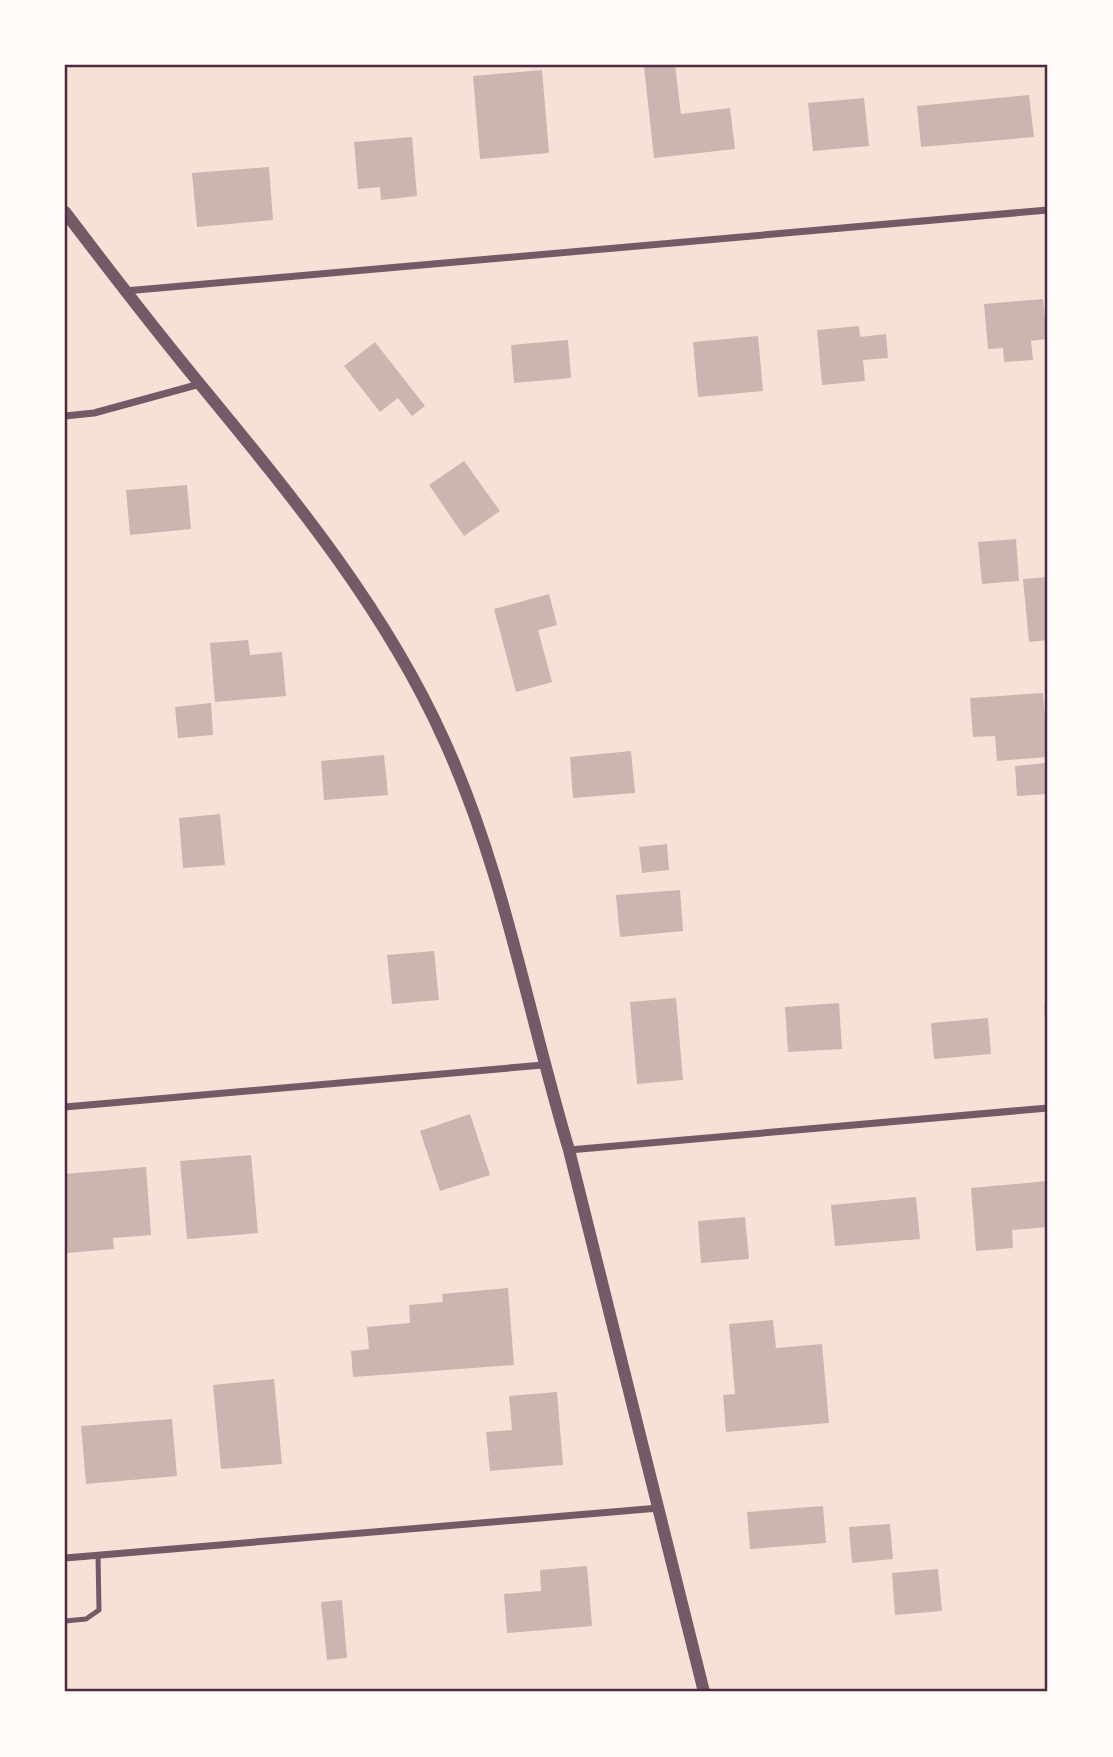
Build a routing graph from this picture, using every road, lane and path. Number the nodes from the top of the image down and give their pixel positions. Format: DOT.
graph roads {
  1 [pos="1048,210"];
  2 [pos="65,212"];
  3 [pos="125,291"];
  4 [pos="200,384"];
  5 [pos="65,416"];
  6 [pos="543,1065"];
  7 [pos="65,1107"];
  8 [pos="1048,1108"];
  9 [pos="569,1150"];
  10 [pos="660,1508"];
  11 [pos="98,1555"];
  12 [pos="65,1558"];
  13 [pos="65,1621"];
  14 [pos="704,1692"];
  1 -- 3 [label="street"];
  2 -- 3 [label="street"];
  3 -- 4 [label="street"];
  4 -- 5 [label="street"];
  4 -- 6 [label="street"];
  6 -- 7 [label="street"];
  6 -- 9 [label="street"];
  8 -- 9 [label="street"];
  9 -- 10 [label="street"];
  10 -- 11 [label="street"];
  10 -- 14 [label="street"];
  11 -- 12 [label="street"];
  11 -- 13 [label="lane"];
}
